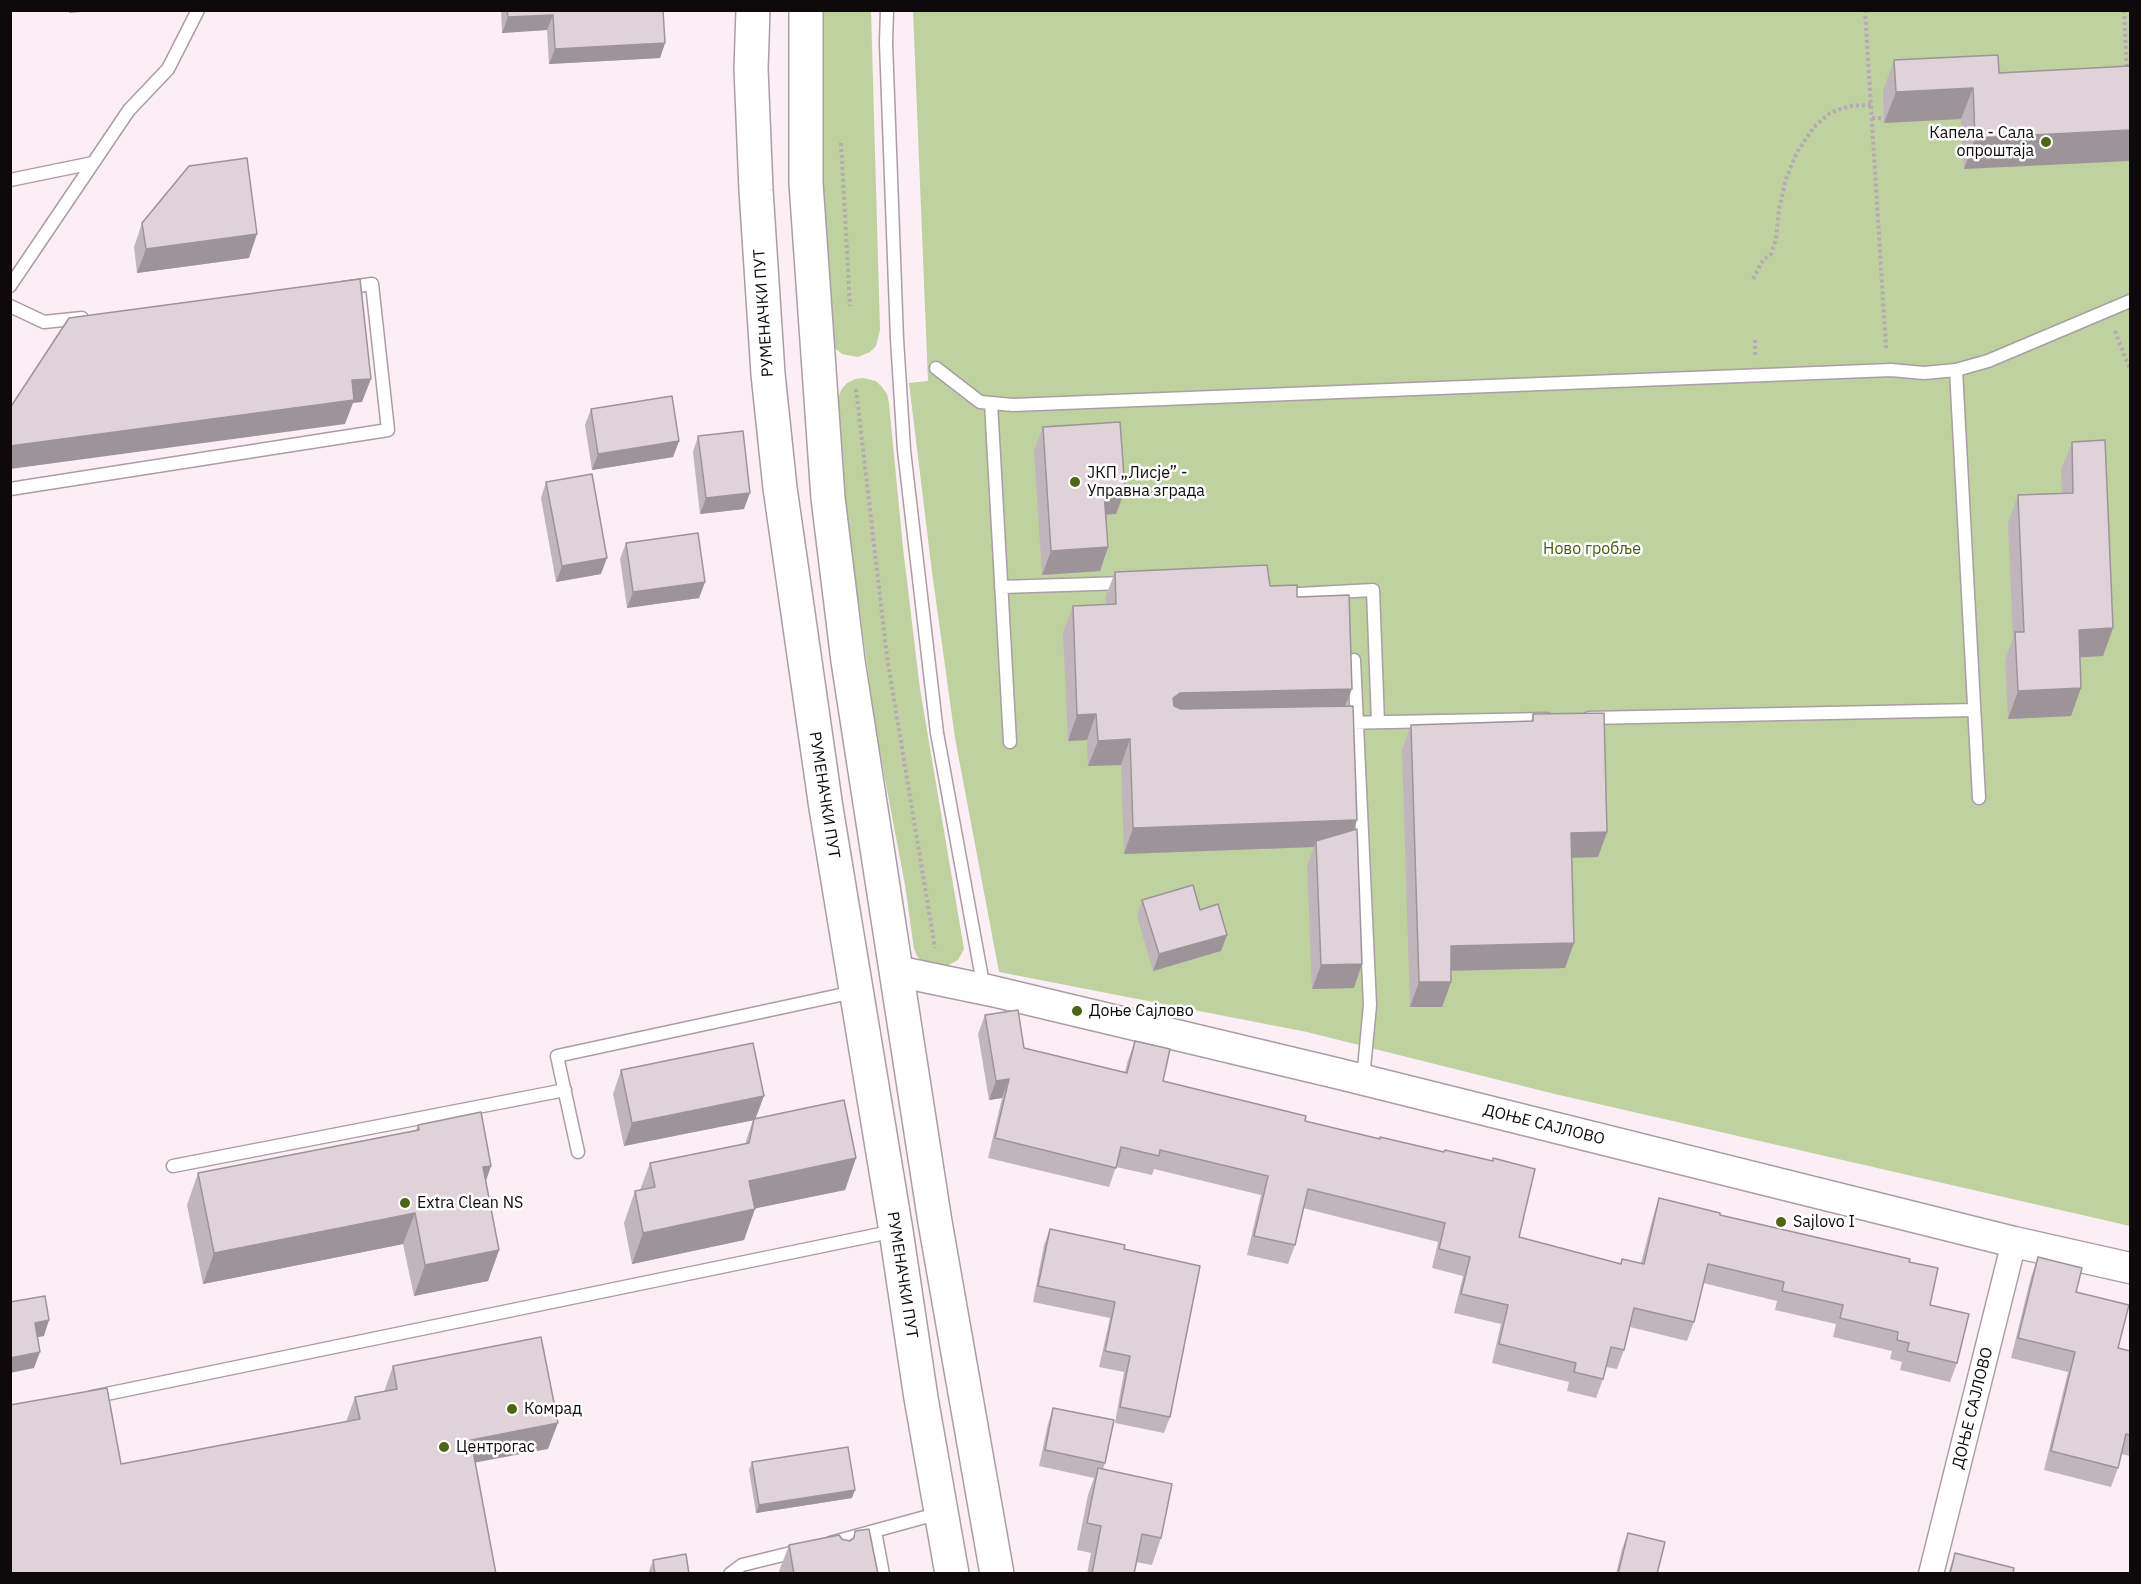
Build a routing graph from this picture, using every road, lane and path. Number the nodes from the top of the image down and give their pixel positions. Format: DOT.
graph roads {
  1 [pos="198,10"];
  2 [pos="753,10"];
  3 [pos="806,10"];
  4 [pos="887,10"];
  5 [pos="1865,10"];
  6 [pos="2124,10"];
  7 [pos="2127,77"];
  8 [pos="1871,105"];
  9 [pos="1872,118"];
  10 [pos="1884,118"];
  11 [pos="840,133"];
  12 [pos="93,163"];
  13 [pos="10,180"];
  14 [pos="1753,279"];
  15 [pos="10,286"];
  16 [pos="337,288"];
  17 [pos="2130,302"];
  18 [pos="10,306"];
  19 [pos="850,309"];
  20 [pos="2107,311"];
  21 [pos="91,317"];
  22 [pos="936,368"];
  23 [pos="1887,370"];
  24 [pos="1956,370"];
  25 [pos="2130,370"];
  26 [pos="855,380"];
  27 [pos="991,403"];
  28 [pos="10,489"];
  29 [pos="1139,582"];
  30 [pos="1001,587"];
  31 [pos="1270,589"];
  32 [pos="1354,660"];
  33 [pos="1974,710"];
  34 [pos="1581,718"];
  35 [pos="1557,719"];
  36 [pos="1378,722"];
  37 [pos="1322,723"];
  38 [pos="1357,723"];
  39 [pos="1010,742"];
  40 [pos="1979,798"];
  41 [pos="896,972"];
  42 [pos="940,980"];
  43 [pos="984,989"];
  44 [pos="855,991"];
  45 [pos="1363,1080"];
  46 [pos="565,1090"];
  47 [pos="578,1152"];
  48 [pos="173,1166"];
  49 [pos="896,1231"];
  50 [pos="2014,1242"];
  51 [pos="2130,1269"];
  52 [pos="80,1400"];
  53 [pos="942,1513"];
  54 [pos="875,1531"];
  55 [pos="730,1574"];
  56 [pos="883,1574"];
  57 [pos="951,1574"];
  58 [pos="997,1574"];
  59 [pos="1931,1574"];
  1 -- 12 [label="lane"];
  2 -- 44 [label="main road, РУМЕНАЧКИ ПУТ"];
  3 -- 41 [label="main road"];
  4 -- 43 [label="lane"];
  5 -- 8 [label="path"];
  6 -- 7 [label="path"];
  8 -- 9 [label="path"];
  8 -- 14 [label="path"];
  9 -- 10 [label="path"];
  9 -- 23 [label="path"];
  11 -- 19 [label="path"];
  12 -- 13 [label="lane"];
  12 -- 15 [label="lane"];
  16 -- 28 [label="lane"];
  17 -- 20 [label="lane"];
  18 -- 21 [label="lane"];
  20 -- 24 [label="lane"];
  20 -- 25 [label="path"];
  22 -- 27 [label="lane"];
  23 -- 24 [label="lane"];
  23 -- 27 [label="lane"];
  24 -- 33 [label="lane"];
  26 -- 42 [label="path"];
  27 -- 30 [label="lane"];
  29 -- 30 [label="lane"];
  30 -- 39 [label="lane"];
  31 -- 36 [label="lane"];
  32 -- 38 [label="lane"];
  33 -- 34 [label="lane"];
  33 -- 40 [label="lane"];
  35 -- 36 [label="lane"];
  36 -- 38 [label="lane"];
  37 -- 38 [label="lane"];
  38 -- 45 [label="lane"];
  41 -- 42 [label="street, ДОЊЕ САЈЛОВО"];
  41 -- 58 [label="main road"];
  42 -- 43 [label="street, ДОЊЕ САЈЛОВО"];
  43 -- 45 [label="street, ДОЊЕ САЈЛОВО"];
  44 -- 46 [label="lane"];
  44 -- 49 [label="main road, РУМЕНАЧКИ ПУТ"];
  45 -- 50 [label="street, ДОЊЕ САЈЛОВО"];
  46 -- 47 [label="lane"];
  46 -- 48 [label="lane"];
  49 -- 52 [label="lane"];
  49 -- 53 [label="main road, РУМЕНАЧКИ ПУТ"];
  50 -- 51 [label="street, ДОЊЕ САЈЛОВО"];
  50 -- 59 [label="street, ДОЊЕ САЈЛОВО"];
  53 -- 54 [label="lane"];
  53 -- 57 [label="main road, РУМЕНАЧКИ ПУТ"];
  54 -- 55 [label="lane"];
  54 -- 56 [label="lane"];
}
